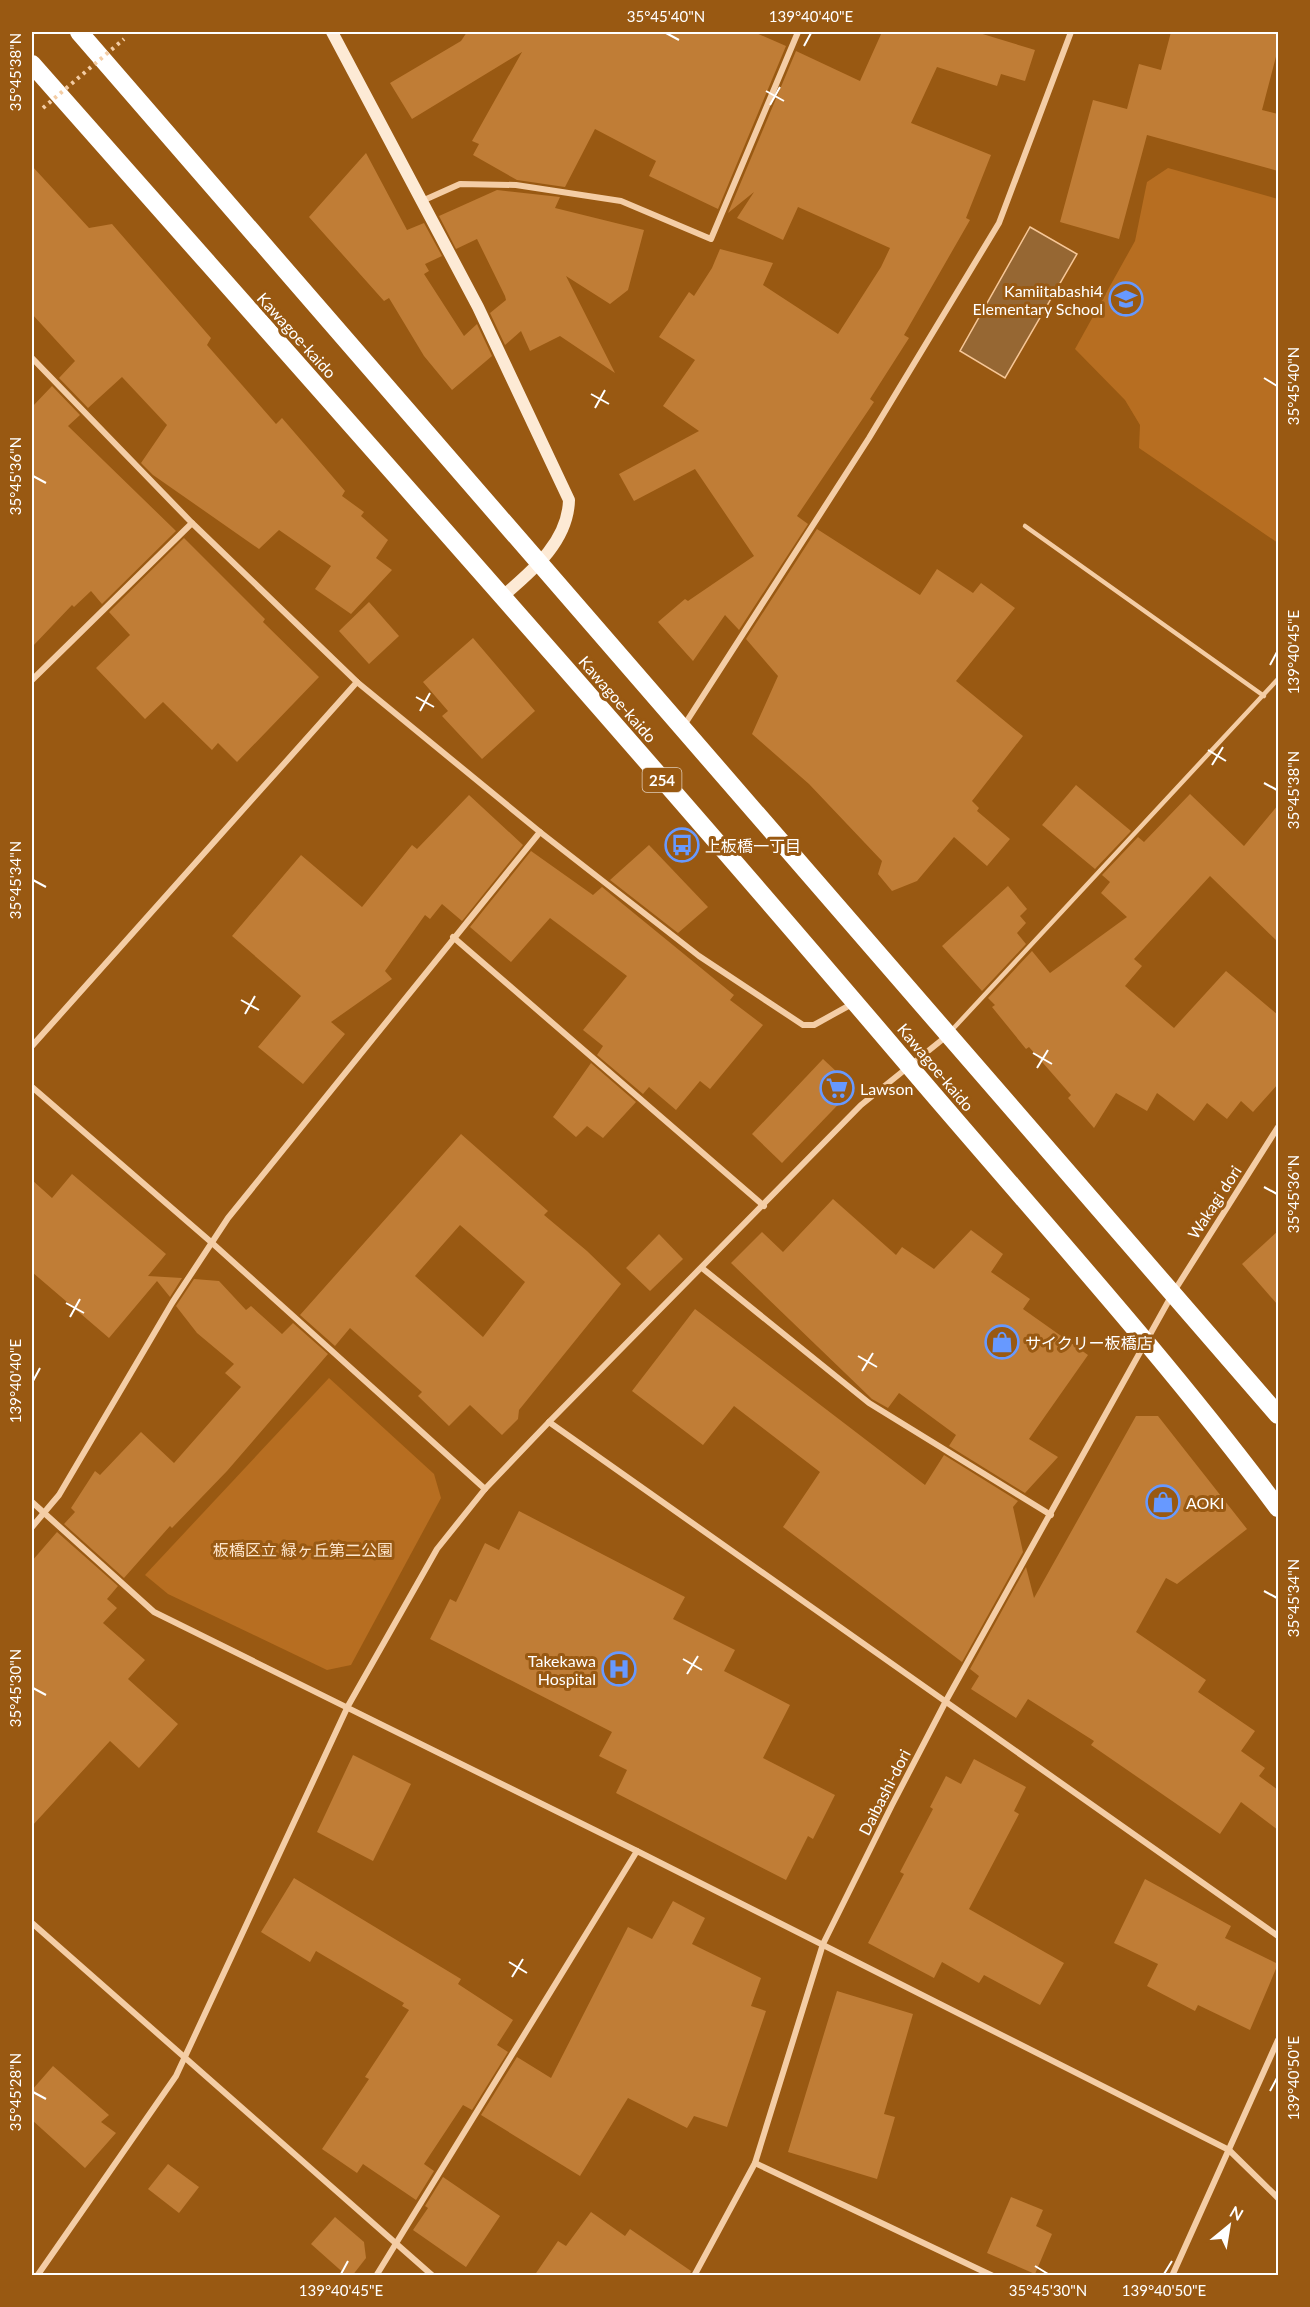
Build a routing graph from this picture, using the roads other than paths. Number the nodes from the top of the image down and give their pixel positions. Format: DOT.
graph roads {
  1 [pos="79,32"];
  2 [pos="332,32"];
  3 [pos="798,32"];
  4 [pos="1071,32"];
  5 [pos="32,64"];
  6 [pos="421,201"];
  7 [pos="32,358"];
  8 [pos="192,523"];
  9 [pos="1025,526"];
  10 [pos="539,564"];
  11 [pos="503,597"];
  12 [pos="32,679"];
  13 [pos="1278,680"];
  14 [pos="357,682"];
  15 [pos="1264,696"];
  16 [pos="682,727"];
  17 [pos="540,832"];
  18 [pos="453,937"];
  19 [pos="855,1002"];
  20 [pos="948,1035"];
  21 [pos="32,1046"];
  22 [pos="909,1066"];
  23 [pos="32,1087"];
  24 [pos="1278,1127"];
  25 [pos="764,1206"];
  26 [pos="211,1242"];
  27 [pos="702,1268"];
  28 [pos="1173,1293"];
  29 [pos="1145,1342"];
  30 [pos="1278,1415"];
  31 [pos="549,1422"];
  32 [pos="485,1489"];
  33 [pos="32,1502"];
  34 [pos="1278,1508"];
  35 [pos="44,1513"];
  36 [pos="1051,1515"];
  37 [pos="32,1527"];
  38 [pos="947,1699"];
  39 [pos="348,1706"];
  40 [pos="637,1851"];
  41 [pos="32,1923"];
  42 [pos="1278,1936"];
  43 [pos="824,1944"];
  44 [pos="1278,2040"];
  45 [pos="185,2058"];
  46 [pos="1229,2150"];
  47 [pos="755,2163"];
  48 [pos="1278,2198"];
  49 [pos="397,2243"];
  50 [pos="38,2276"];
  51 [pos="376,2276"];
  52 [pos="433,2276"];
  53 [pos="694,2276"];
  54 [pos="993,2276"];
  55 [pos="1172,2276"];
  1 -- 10 [label="highway, Kawagoe-kaido"];
  2 -- 6 [label="street"];
  3 -- 6 [label="street"];
  4 -- 16 [label="street"];
  5 -- 11 [label="highway, Kawagoe-kaido / 254"];
  6 -- 10 [label="street"];
  7 -- 8 [label="street"];
  8 -- 12 [label="street"];
  8 -- 14 [label="street"];
  9 -- 15 [label="lane"];
  10 -- 11 [label="street"];
  10 -- 16 [label="highway, Kawagoe-kaido"];
  11 -- 19 [label="highway, Kawagoe-kaido / 254"];
  13 -- 15 [label="lane"];
  14 -- 17 [label="street"];
  14 -- 21 [label="street"];
  15 -- 20 [label="lane"];
  16 -- 20 [label="highway, Kawagoe-kaido"];
  17 -- 18 [label="street"];
  17 -- 19 [label="street"];
  18 -- 25 [label="street"];
  18 -- 26 [label="street"];
  19 -- 22 [label="highway, Kawagoe-kaido / 254"];
  20 -- 22 [label="street"];
  20 -- 28 [label="highway, Kawagoe-kaido"];
  22 -- 25 [label="street"];
  22 -- 29 [label="highway, Kawagoe-kaido / 254"];
  23 -- 26 [label="street"];
  24 -- 28 [label="street, Wakagi dori"];
  25 -- 27 [label="street"];
  26 -- 32 [label="street"];
  26 -- 35 [label="street"];
  27 -- 31 [label="street"];
  27 -- 36 [label="street"];
  28 -- 29 [label="street, Wakagi dori"];
  28 -- 30 [label="highway, Kawagoe-kaido"];
  29 -- 34 [label="highway, Kawagoe-kaido / 254"];
  29 -- 36 [label="street, Daibashi-dori"];
  31 -- 32 [label="street"];
  31 -- 38 [label="street"];
  32 -- 39 [label="street"];
  33 -- 35 [label="street"];
  35 -- 37 [label="street"];
  35 -- 39 [label="street"];
  36 -- 38 [label="street, Daibashi-dori"];
  38 -- 42 [label="street"];
  38 -- 43 [label="street, Daibashi-dori"];
  39 -- 40 [label="street"];
  39 -- 45 [label="street"];
  40 -- 43 [label="street"];
  40 -- 49 [label="street"];
  41 -- 45 [label="street"];
  43 -- 46 [label="street"];
  43 -- 47 [label="street, Daibashi-dori"];
  44 -- 46 [label="street"];
  45 -- 49 [label="street"];
  45 -- 50 [label="street"];
  46 -- 48 [label="street"];
  46 -- 55 [label="street"];
  47 -- 53 [label="street, Daibashi-dori"];
  47 -- 54 [label="street"];
  49 -- 51 [label="street"];
  49 -- 52 [label="street"];
}
